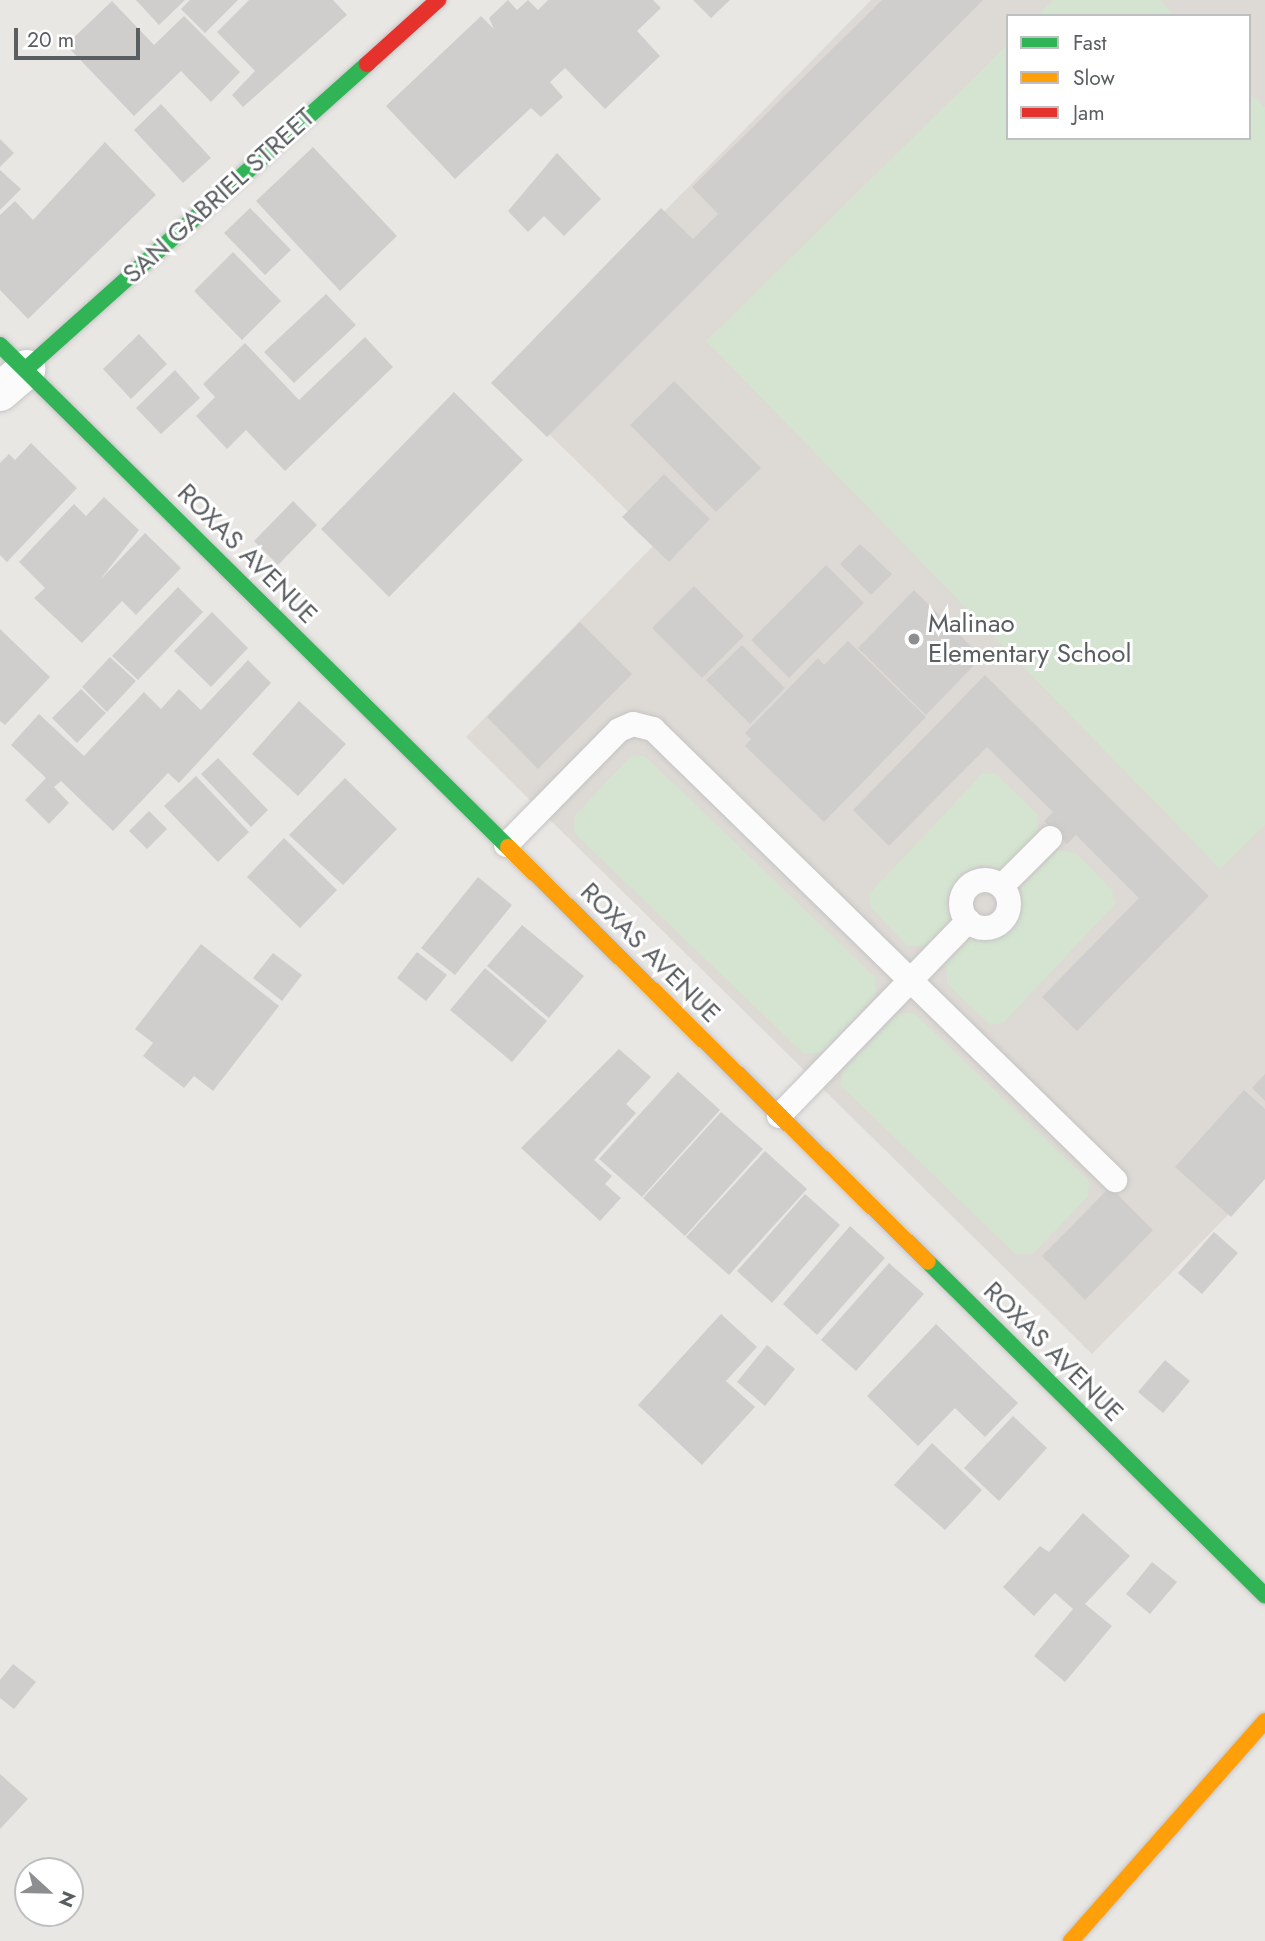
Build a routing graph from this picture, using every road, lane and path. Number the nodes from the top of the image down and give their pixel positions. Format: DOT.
graph roads {
  1 [pos="438,0"];
  2 [pos="9,369"];
  3 [pos="1050,838"];
  4 [pos="506,845"];
  5 [pos="1002,886"];
  6 [pos="968,921"];
  7 [pos="911,980"];
  8 [pos="779,1116"];
  9 [pos="1115,1180"];
  10 [pos="1265,1596"];
  11 [pos="1265,1721"];
  12 [pos="1070,1941"];
  1 -- 2 [label="main road, SAN GABRIEL STREET"];
  2 -- 4 [label="main road, ROXAS AVENUE"];
  3 -- 5 [label="lane"];
  4 -- 7 [label="lane"];
  4 -- 8 [label="main road, ROXAS AVENUE"];
  5 -- 6 [label="lane"];
  5 -- 6 [label="lane"];
  6 -- 7 [label="lane"];
  7 -- 8 [label="lane"];
  7 -- 9 [label="lane"];
  8 -- 10 [label="main road, ROXAS AVENUE"];
  11 -- 12 [label="main road"];
}
